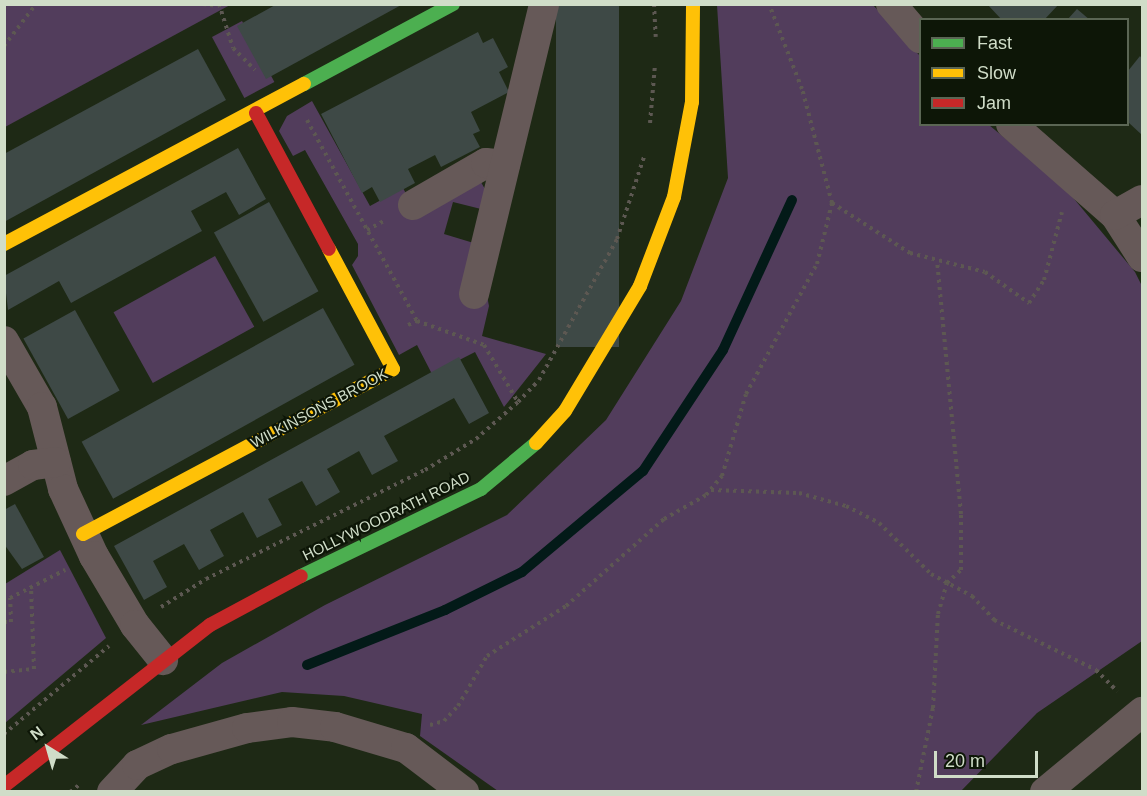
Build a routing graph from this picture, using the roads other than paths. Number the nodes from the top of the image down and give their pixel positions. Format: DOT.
graph roads {
  1 [pos="453,4"];
  2 [pos="544,4"];
  3 [pos="693,4"];
  4 [pos="891,4"];
  5 [pos="919,36"];
  6 [pos="256,113"];
  7 [pos="1013,126"];
  8 [pos="505,165"];
  9 [pos="1143,200"];
  10 [pos="413,205"];
  11 [pos="1115,215"];
  12 [pos="4,244"];
  13 [pos="1143,257"];
  14 [pos="474,294"];
  15 [pos="4,341"];
  16 [pos="56,462"];
  17 [pos="4,481"];
  18 [pos="89,545"];
  19 [pos="163,660"];
  20 [pos="1141,713"];
  21 [pos="4,786"];
  22 [pos="112,792"];
  23 [pos="464,792"];
  24 [pos="1045,792"];
  1 -- 6 [label="street"];
  2 -- 8 [label="street"];
  3 -- 19 [label="street, HOLLYWOODRATH ROAD"];
  4 -- 5 [label="street"];
  6 -- 12 [label="street"];
  6 -- 18 [label="street, WILKINSONS BROOK"];
  7 -- 11 [label="street"];
  8 -- 10 [label="street"];
  8 -- 14 [label="street"];
  9 -- 11 [label="street"];
  11 -- 13 [label="street"];
  15 -- 16 [label="street"];
  16 -- 17 [label="street"];
  16 -- 18 [label="street"];
  18 -- 19 [label="street"];
  19 -- 21 [label="street, HOLLYWOODRATH ROAD"];
  20 -- 24 [label="street"];
  22 -- 23 [label="street"];
}
